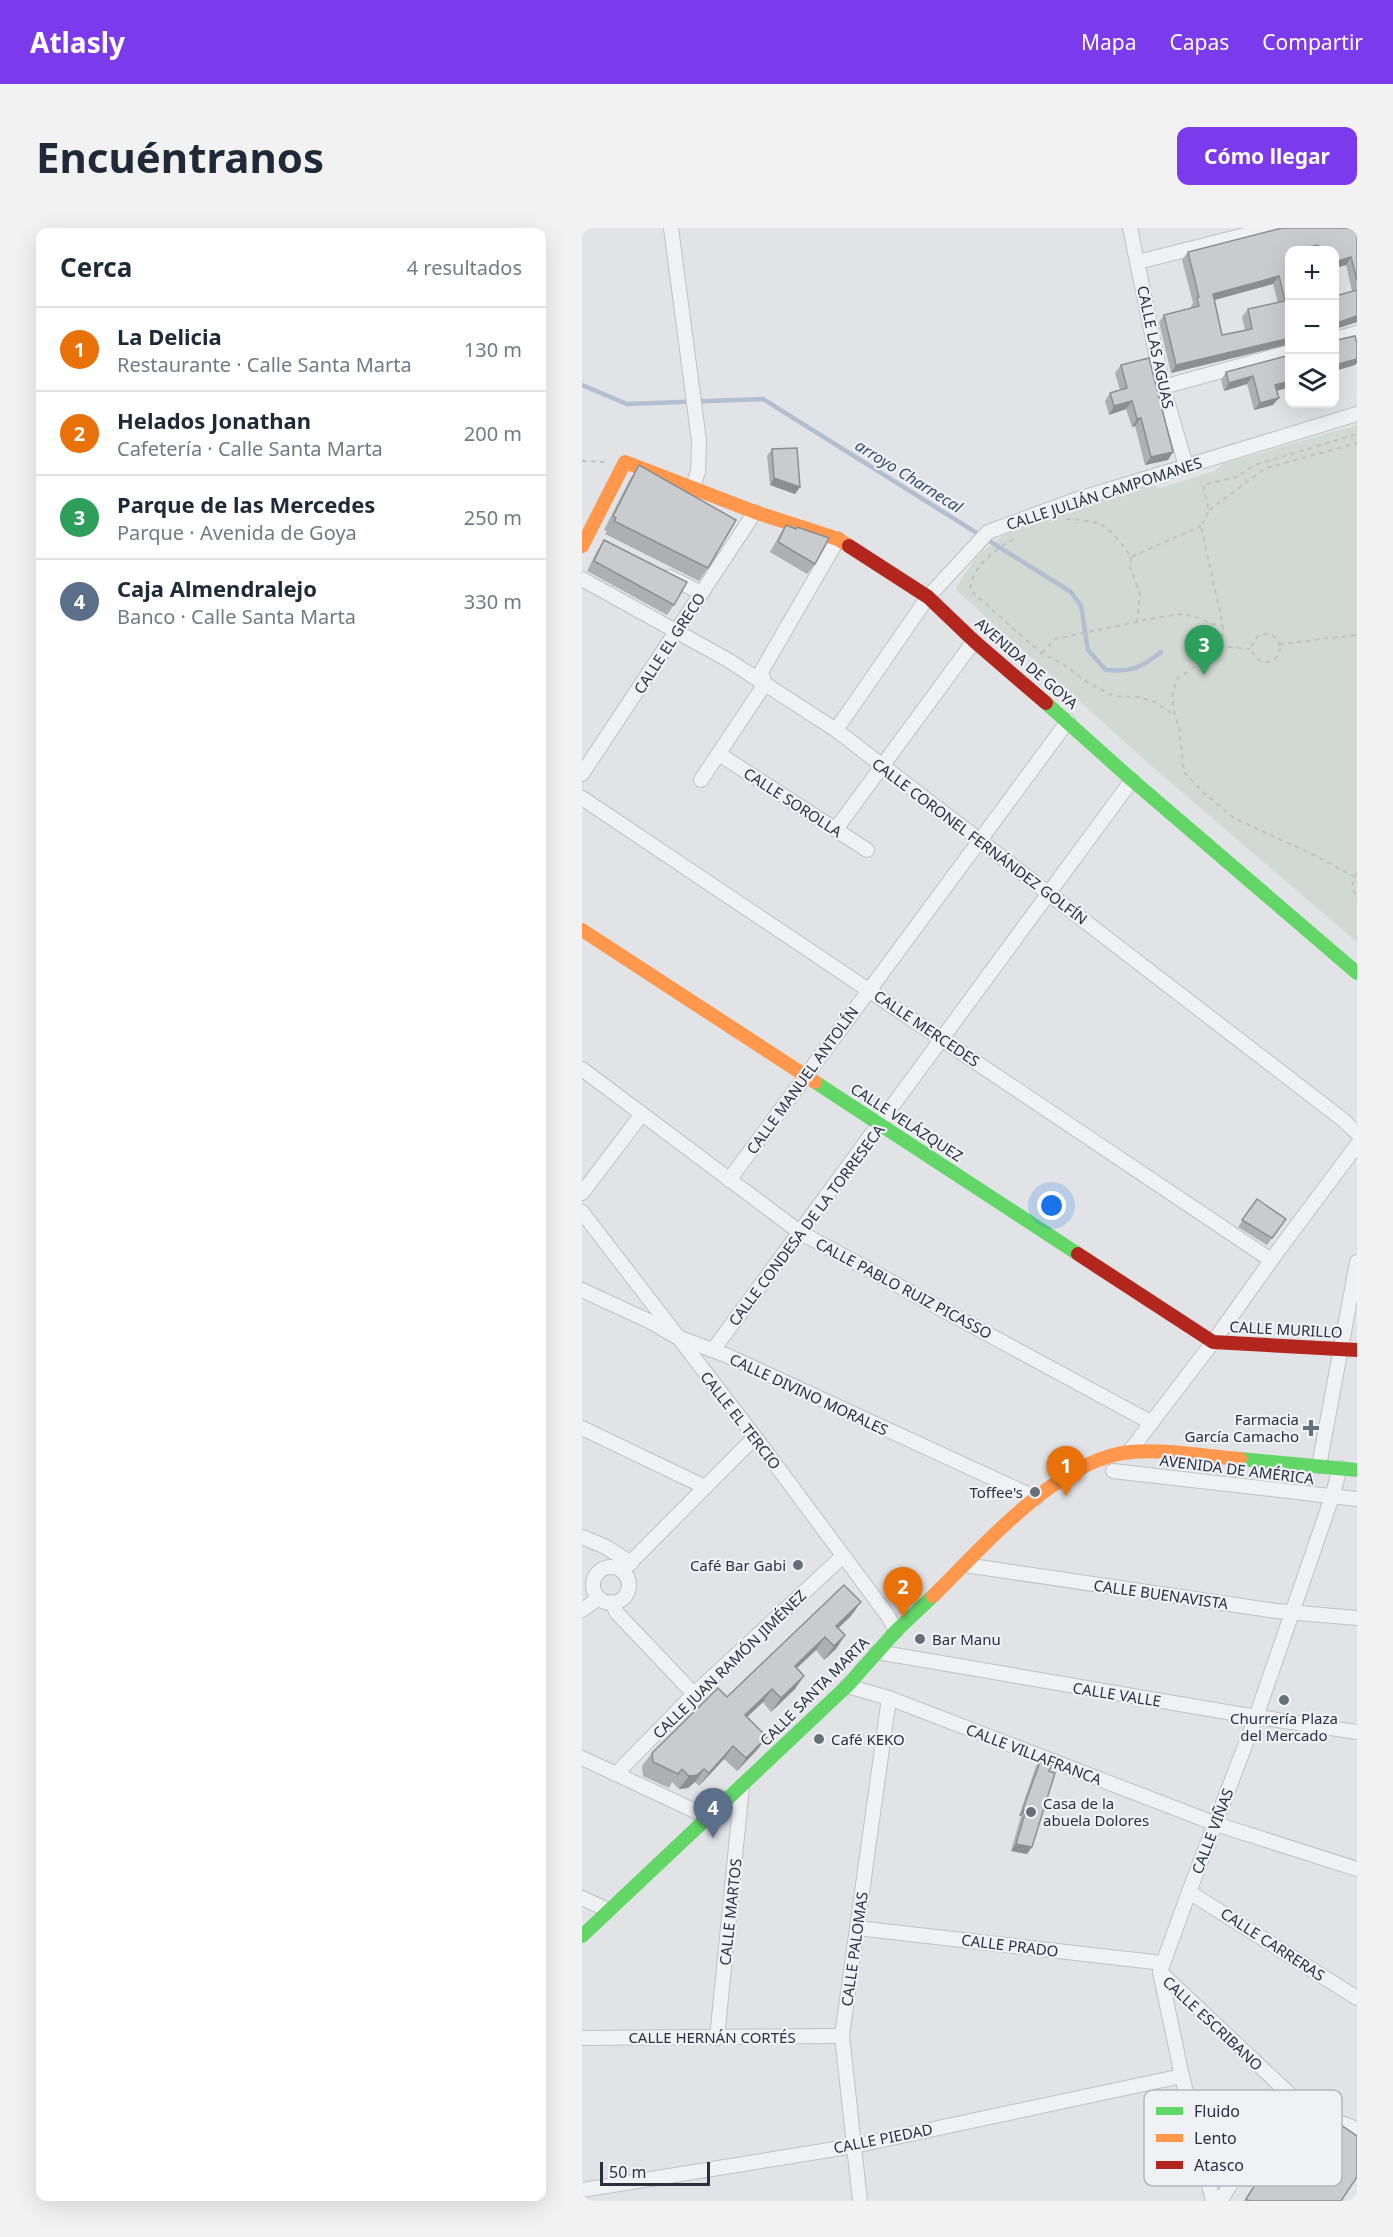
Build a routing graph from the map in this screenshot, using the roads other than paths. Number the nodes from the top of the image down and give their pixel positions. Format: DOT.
graph roads {
  1 [pos="671,228"];
  2 [pos="1130,228"];
  3 [pos="1273,228"];
  4 [pos="1138,262"];
  5 [pos="1357,333"];
  6 [pos="1339,338"];
  7 [pos="1285,353"];
  8 [pos="1163,387"];
  9 [pos="1357,414"];
  10 [pos="1185,466"];
  11 [pos="692,488"];
  12 [pos="755,512"];
  13 [pos="838,539"];
  14 [pos="589,541"];
  15 [pos="660,572"];
  16 [pos="582,579"];
  17 [pos="702,593"];
  18 [pos="928,597"];
  19 [pos="677,631"];
  20 [pos="974,641"];
  21 [pos="765,684"];
  22 [pos="1068,721"];
  23 [pos="836,730"];
  24 [pos="719,753"];
  25 [pos="882,767"];
  26 [pos="582,774"];
  27 [pos="701,780"];
  28 [pos="1132,780"];
  29 [pos="582,798"];
  30 [pos="836,829"];
  31 [pos="980,842"];
  32 [pos="867,850"];
  33 [pos="1049,894"];
  34 [pos="582,930"];
  35 [pos="1357,973"];
  36 [pos="869,990"];
  37 [pos="942,1038"];
  38 [pos="582,1069"];
  39 [pos="805,1076"];
  40 [pos="642,1114"];
  41 [pos="881,1125"];
  42 [pos="1357,1133"];
  43 [pos="1355,1152"];
  44 [pos="729,1180"];
  45 [pos="582,1193"];
  46 [pos="582,1212"];
  47 [pos="801,1233"];
  48 [pos="1271,1260"];
  49 [pos="1357,1262"];
  50 [pos="582,1290"];
  51 [pos="675,1335"];
  52 [pos="1213,1342"];
  53 [pos="1340,1349"];
  54 [pos="713,1350"];
  55 [pos="1357,1350"];
  56 [pos="1152,1423"];
  57 [pos="582,1428"];
  58 [pos="755,1437"];
  59 [pos="1129,1452"];
  60 [pos="1319,1466"];
  61 [pos="1340,1468"];
  62 [pos="1357,1470"];
  63 [pos="1113,1471"];
  64 [pos="1071,1472"];
  65 [pos="705,1487"];
  66 [pos="1332,1497"];
  67 [pos="1036,1498"];
  68 [pos="1357,1499"];
  69 [pos="582,1537"];
  70 [pos="606,1547"];
  71 [pos="843,1556"];
  72 [pos="965,1565"];
  73 [pos="620,1567"];
  74 [pos="597,1597"];
  75 [pos="582,1610"];
  76 [pos="1291,1613"];
  77 [pos="1357,1618"];
  78 [pos="896,1631"];
  79 [pos="878,1652"];
  80 [pos="847,1686"];
  81 [pos="694,1694"];
  82 [pos="889,1698"];
  83 [pos="1256,1717"];
  84 [pos="1357,1732"];
  85 [pos="582,1758"];
  86 [pos="616,1774"];
  87 [pos="742,1786"];
  88 [pos="710,1818"];
  89 [pos="1216,1824"];
  90 [pos="1357,1869"];
  91 [pos="1189,1892"];
  92 [pos="582,1898"];
  93 [pos="608,1910"];
  94 [pos="857,1928"];
  95 [pos="582,1936"];
  96 [pos="1162,1968"];
  97 [pos="1357,1998"];
  98 [pos="842,2036"];
  99 [pos="582,2038"];
  100 [pos="717,2038"];
  101 [pos="1182,2076"];
  102 [pos="1185,2090"];
  103 [pos="1285,2090"];
  104 [pos="1342,2123"];
  105 [pos="1357,2129"];
  106 [pos="854,2146"];
  107 [pos="1209,2186"];
  108 [pos="1229,2186"];
  109 [pos="582,2190"];
  110 [pos="860,2201"];
  111 [pos="1213,2201"];
  112 [pos="1220,2201"];
  1 -- 11 [label="street"];
  2 -- 4 [label="street, CALLE LAS AGUAS"];
  3 -- 4 [label="street"];
  4 -- 8 [label="street, CALLE LAS AGUAS"];
  5 -- 6 [label="street"];
  7 -- 8 [label="street"];
  8 -- 10 [label="street, CALLE LAS AGUAS"];
  9 -- 10 [label="street, CALLE JULIÁN CAMPOMANES"];
  10 -- 18 [label="street, CALLE JULIÁN CAMPOMANES"];
  11 -- 12 [label="street, AVENIDA DE GOYA"];
  11 -- 14 [label="street, AVENIDA DE GOYA"];
  12 -- 13 [label="street, AVENIDA DE GOYA"];
  12 -- 17 [label="street, CALLE EL GRECO"];
  13 -- 18 [label="street, AVENIDA DE GOYA"];
  13 -- 21 [label="street"];
  15 -- 17 [label="street"];
  16 -- 19 [label="street, CALLE CORONEL FERNÁNDEZ GOLFÍN"];
  17 -- 19 [label="street, CALLE EL GRECO"];
  18 -- 20 [label="street, AVENIDA DE GOYA"];
  18 -- 23 [label="street, CALLE JULIÁN CAMPOMANES"];
  19 -- 21 [label="street, CALLE CORONEL FERNÁNDEZ GOLFÍN"];
  19 -- 26 [label="street, CALLE EL GRECO"];
  20 -- 22 [label="street, AVENIDA DE GOYA"];
  20 -- 25 [label="street"];
  21 -- 23 [label="street, CALLE CORONEL FERNÁNDEZ GOLFÍN"];
  21 -- 24 [label="street"];
  22 -- 28 [label="street, AVENIDA DE GOYA"];
  22 -- 31 [label="street, CALLE MANUEL ANTOLÍN"];
  23 -- 25 [label="street, CALLE CORONEL FERNÁNDEZ GOLFÍN"];
  24 -- 27 [label="street"];
  24 -- 30 [label="street, CALLE SOROLLA"];
  25 -- 30 [label="street"];
  25 -- 31 [label="street, CALLE CORONEL FERNÁNDEZ GOLFÍN"];
  28 -- 33 [label="street, CALLE CONDESA DE LA TORRESECA"];
  28 -- 35 [label="street, AVENIDA DE GOYA"];
  29 -- 36 [label="street, CALLE MERCEDES"];
  30 -- 32 [label="street, CALLE SOROLLA"];
  31 -- 33 [label="street, CALLE CORONEL FERNÁNDEZ GOLFÍN"];
  31 -- 36 [label="street, CALLE MANUEL ANTOLÍN"];
  33 -- 37 [label="street, CALLE CONDESA DE LA TORRESECA"];
  33 -- 42 [label="street, CALLE CORONEL FERNÁNDEZ GOLFÍN"];
  34 -- 39 [label="street, CALLE VELÁZQUEZ"];
  36 -- 37 [label="street, CALLE MERCEDES"];
  36 -- 39 [label="street, CALLE MANUEL ANTOLÍN"];
  37 -- 41 [label="street, CALLE CONDESA DE LA TORRESECA"];
  37 -- 48 [label="street, CALLE MERCEDES"];
  38 -- 40 [label="street, CALLE PABLO RUIZ PICASSO"];
  39 -- 41 [label="street, CALLE VELÁZQUEZ"];
  39 -- 44 [label="street, CALLE MANUEL ANTOLÍN"];
  40 -- 44 [label="street, CALLE PABLO RUIZ PICASSO"];
  40 -- 45 [label="street"];
  41 -- 47 [label="street, CALLE CONDESA DE LA TORRESECA"];
  41 -- 52 [label="street, CALLE VELÁZQUEZ"];
  43 -- 48 [label="street"];
  44 -- 47 [label="street, CALLE PABLO RUIZ PICASSO"];
  46 -- 51 [label="street, CALLE EL TERCIO"];
  47 -- 54 [label="street, CALLE CONDESA DE LA TORRESECA"];
  47 -- 56 [label="street, CALLE PABLO RUIZ PICASSO"];
  48 -- 52 [label="street"];
  49 -- 53 [label="street"];
  50 -- 51 [label="street, CALLE DIVINO MORALES"];
  51 -- 54 [label="street, CALLE DIVINO MORALES"];
  51 -- 58 [label="street, CALLE EL TERCIO"];
  52 -- 53 [label="street, CALLE MURILLO"];
  52 -- 56 [label="street"];
  53 -- 55 [label="street, CALLE MURILLO"];
  53 -- 60 [label="street"];
  54 -- 67 [label="street, CALLE DIVINO MORALES"];
  56 -- 59 [label="street"];
  57 -- 65 [label="street"];
  58 -- 65 [label="street"];
  58 -- 71 [label="street, CALLE EL TERCIO"];
  59 -- 60 [label="street, AVENIDA DE AMÉRICA"];
  59 -- 64 [label="street, AVENIDA DE AMÉRICA"];
  60 -- 61 [label="street, AVENIDA DE AMÉRICA"];
  61 -- 62 [label="street, AVENIDA DE AMÉRICA"];
  61 -- 66 [label="street, CALLE VIÑAS"];
  63 -- 66 [label="street, AVENIDA DE AMÉRICA"];
  64 -- 67 [label="street, CALLE SANTA MARTA"];
  65 -- 73 [label="street"];
  66 -- 68 [label="street, AVENIDA DE AMÉRICA"];
  66 -- 76 [label="street, CALLE VIÑAS"];
  67 -- 72 [label="street, CALLE SANTA MARTA"];
  69 -- 70 [label="street"];
  70 -- 73 [label="street"];
  70 -- 73 [label="street"];
  71 -- 78 [label="street, CALLE EL TERCIO"];
  71 -- 81 [label="street, CALLE JUAN RAMÓN JIMÉNEZ"];
  72 -- 76 [label="street, CALLE BUENAVISTA"];
  72 -- 78 [label="street, CALLE SANTA MARTA"];
  73 -- 74 [label="street"];
  73 -- 74 [label="street"];
  74 -- 75 [label="street"];
  74 -- 81 [label="street"];
  76 -- 77 [label="street, CALLE BUENAVISTA"];
  76 -- 83 [label="street, CALLE VIÑAS"];
  78 -- 79 [label="street, CALLE SANTA MARTA"];
  79 -- 80 [label="street, CALLE SANTA MARTA"];
  79 -- 83 [label="street, CALLE VALLE"];
  80 -- 82 [label="street, CALLE VILLAFRANCA"];
  80 -- 87 [label="street, CALLE SANTA MARTA"];
  81 -- 86 [label="street, CALLE JUAN RAMÓN JIMÉNEZ"];
  82 -- 89 [label="street, CALLE VILLAFRANCA"];
  82 -- 94 [label="street, CALLE PALOMAS"];
  83 -- 84 [label="street, CALLE VALLE"];
  83 -- 89 [label="street, CALLE VIÑAS"];
  85 -- 86 [label="street"];
  86 -- 88 [label="street"];
  87 -- 88 [label="street, CALLE SANTA MARTA"];
  87 -- 100 [label="street, CALLE MARTOS"];
  88 -- 93 [label="street, CALLE SANTA MARTA"];
  89 -- 90 [label="street, CALLE VILLAFRANCA"];
  89 -- 91 [label="street, CALLE VIÑAS"];
  91 -- 96 [label="street, CALLE VIÑAS"];
  91 -- 97 [label="street, CALLE CARRERAS"];
  92 -- 93 [label="street"];
  93 -- 95 [label="street, CALLE SANTA MARTA"];
  94 -- 96 [label="street, CALLE PRADO"];
  94 -- 98 [label="street, CALLE PALOMAS"];
  96 -- 101 [label="street"];
  96 -- 103 [label="street, CALLE ESCRIBANO"];
  98 -- 100 [label="street, CALLE HERNÁN CORTÉS"];
  98 -- 106 [label="street, CALLE PALOMAS"];
  99 -- 100 [label="street, CALLE HERNÁN CORTÉS"];
  101 -- 102 [label="street"];
  101 -- 106 [label="street, CALLE PIEDAD"];
  104 -- 105 [label="street, CALLE ESCRIBANO"];
  106 -- 109 [label="street, CALLE PIEDAD"];
  106 -- 110 [label="street, CALLE PALOMAS"];
  107 -- 111 [label="street"];
  108 -- 112 [label="street"];
}
